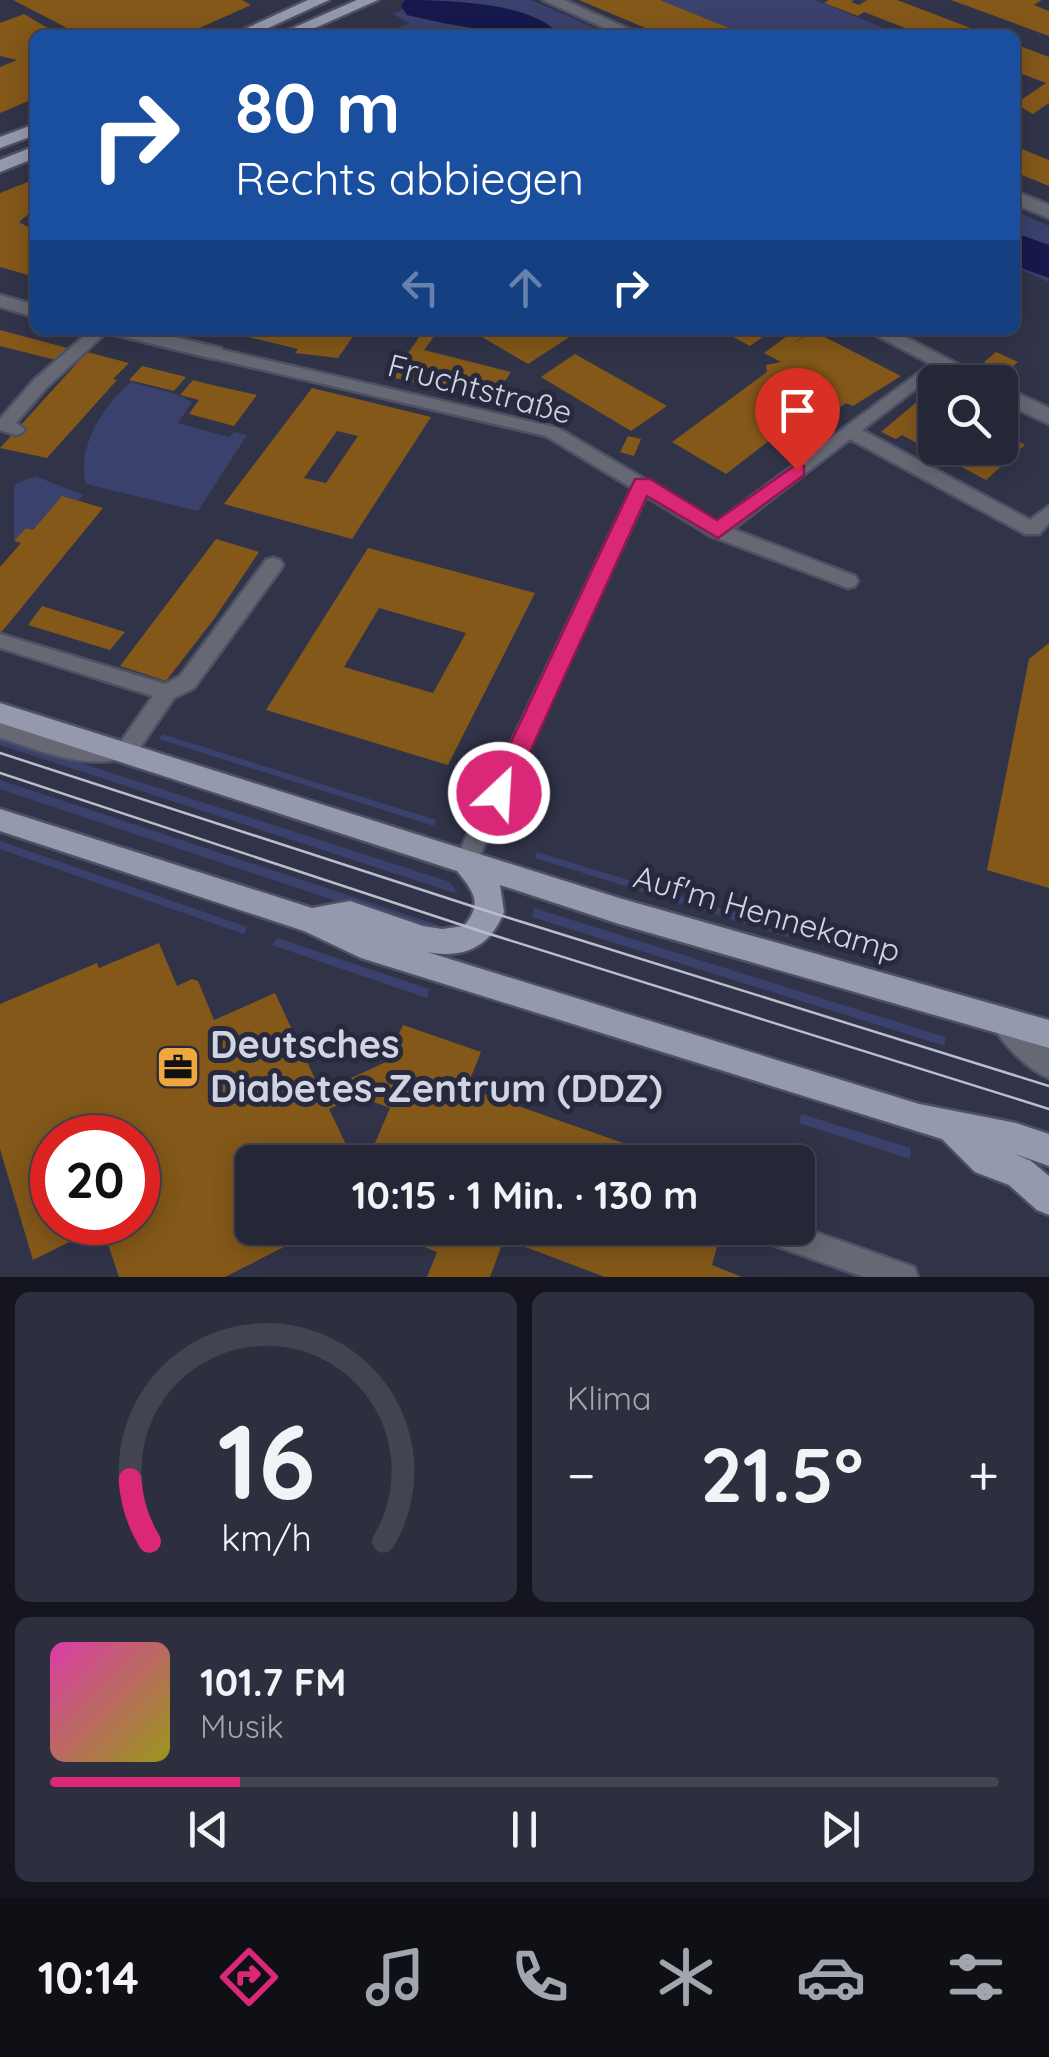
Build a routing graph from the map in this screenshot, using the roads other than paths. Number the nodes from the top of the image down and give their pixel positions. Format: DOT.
graph roads {
  1 [pos="321,0"];
  2 [pos="370,0"];
  3 [pos="552,0"];
  4 [pos="252,30"];
  5 [pos="297,30"];
  6 [pos="622,30"];
  7 [pos="30,131"];
  8 [pos="0,143"];
  9 [pos="30,152"];
  10 [pos="0,167"];
  11 [pos="1020,199"];
  12 [pos="1049,212"];
  13 [pos="0,301"];
  14 [pos="30,310"];
  15 [pos="96,335"];
  16 [pos="140,335"];
  17 [pos="886,335"];
  18 [pos="214,352"];
  19 [pos="940,362"];
  20 [pos="946,365"];
  21 [pos="1018,401"];
  22 [pos="1049,417"];
  23 [pos="16,428"];
  24 [pos="850,430"];
  25 [pos="643,484"];
  26 [pos="1049,512"];
  27 [pos="718,530"];
  28 [pos="272,564"];
  29 [pos="848,582"];
  30 [pos="0,640"];
  31 [pos="167,692"];
  32 [pos="0,713"];
  33 [pos="0,728"];
  34 [pos="121,752"];
  35 [pos="0,820"];
  36 [pos="466,861"];
  37 [pos="312,921"];
  38 [pos="1006,1022"];
  39 [pos="1049,1034"];
  40 [pos="1049,1062"];
  41 [pos="954,1129"];
  42 [pos="1049,1150"];
  43 [pos="1049,1198"];
  44 [pos="812,1245"];
  45 [pos="904,1277"];
  1 -- 4 [label="main road"];
  2 -- 5 [label="main road"];
  3 -- 6 [label="street"];
  7 -- 8 [label="main road"];
  9 -- 10 [label="main road"];
  11 -- 12 [label="street"];
  13 -- 14 [label="street"];
  15 -- 23 [label="lane"];
  16 -- 18 [label="street, Fruchtstraße"];
  17 -- 19 [label="street"];
  18 -- 25 [label="lane, Fruchtstraße"];
  19 -- 20 [label="street"];
  19 -- 24 [label="lane"];
  21 -- 22 [label="street"];
  24 -- 26 [label="lane"];
  24 -- 27 [label="lane"];
  25 -- 27 [label="lane, Fruchtstraße"];
  25 -- 36 [label="lane"];
  27 -- 29 [label="lane, Fruchtstraße"];
  28 -- 31 [label="lane"];
  30 -- 31 [label="lane"];
  31 -- 34 [label="lane"];
  32 -- 34 [label="main road, Auf'm Hennekamp"];
  33 -- 34 [label="street, Auf'm Hennekamp"];
  34 -- 36 [label="main road, Auf'm Hennekamp"];
  35 -- 37 [label="main road"];
  36 -- 37 [label="main road"];
  36 -- 38 [label="main road, Auf'm Hennekamp"];
  37 -- 41 [label="main road"];
  38 -- 39 [label="main road, Auf'm Hennekamp"];
  38 -- 40 [label="street"];
  41 -- 42 [label="main road"];
  41 -- 43 [label="main road"];
  44 -- 45 [label="lane"];
}
